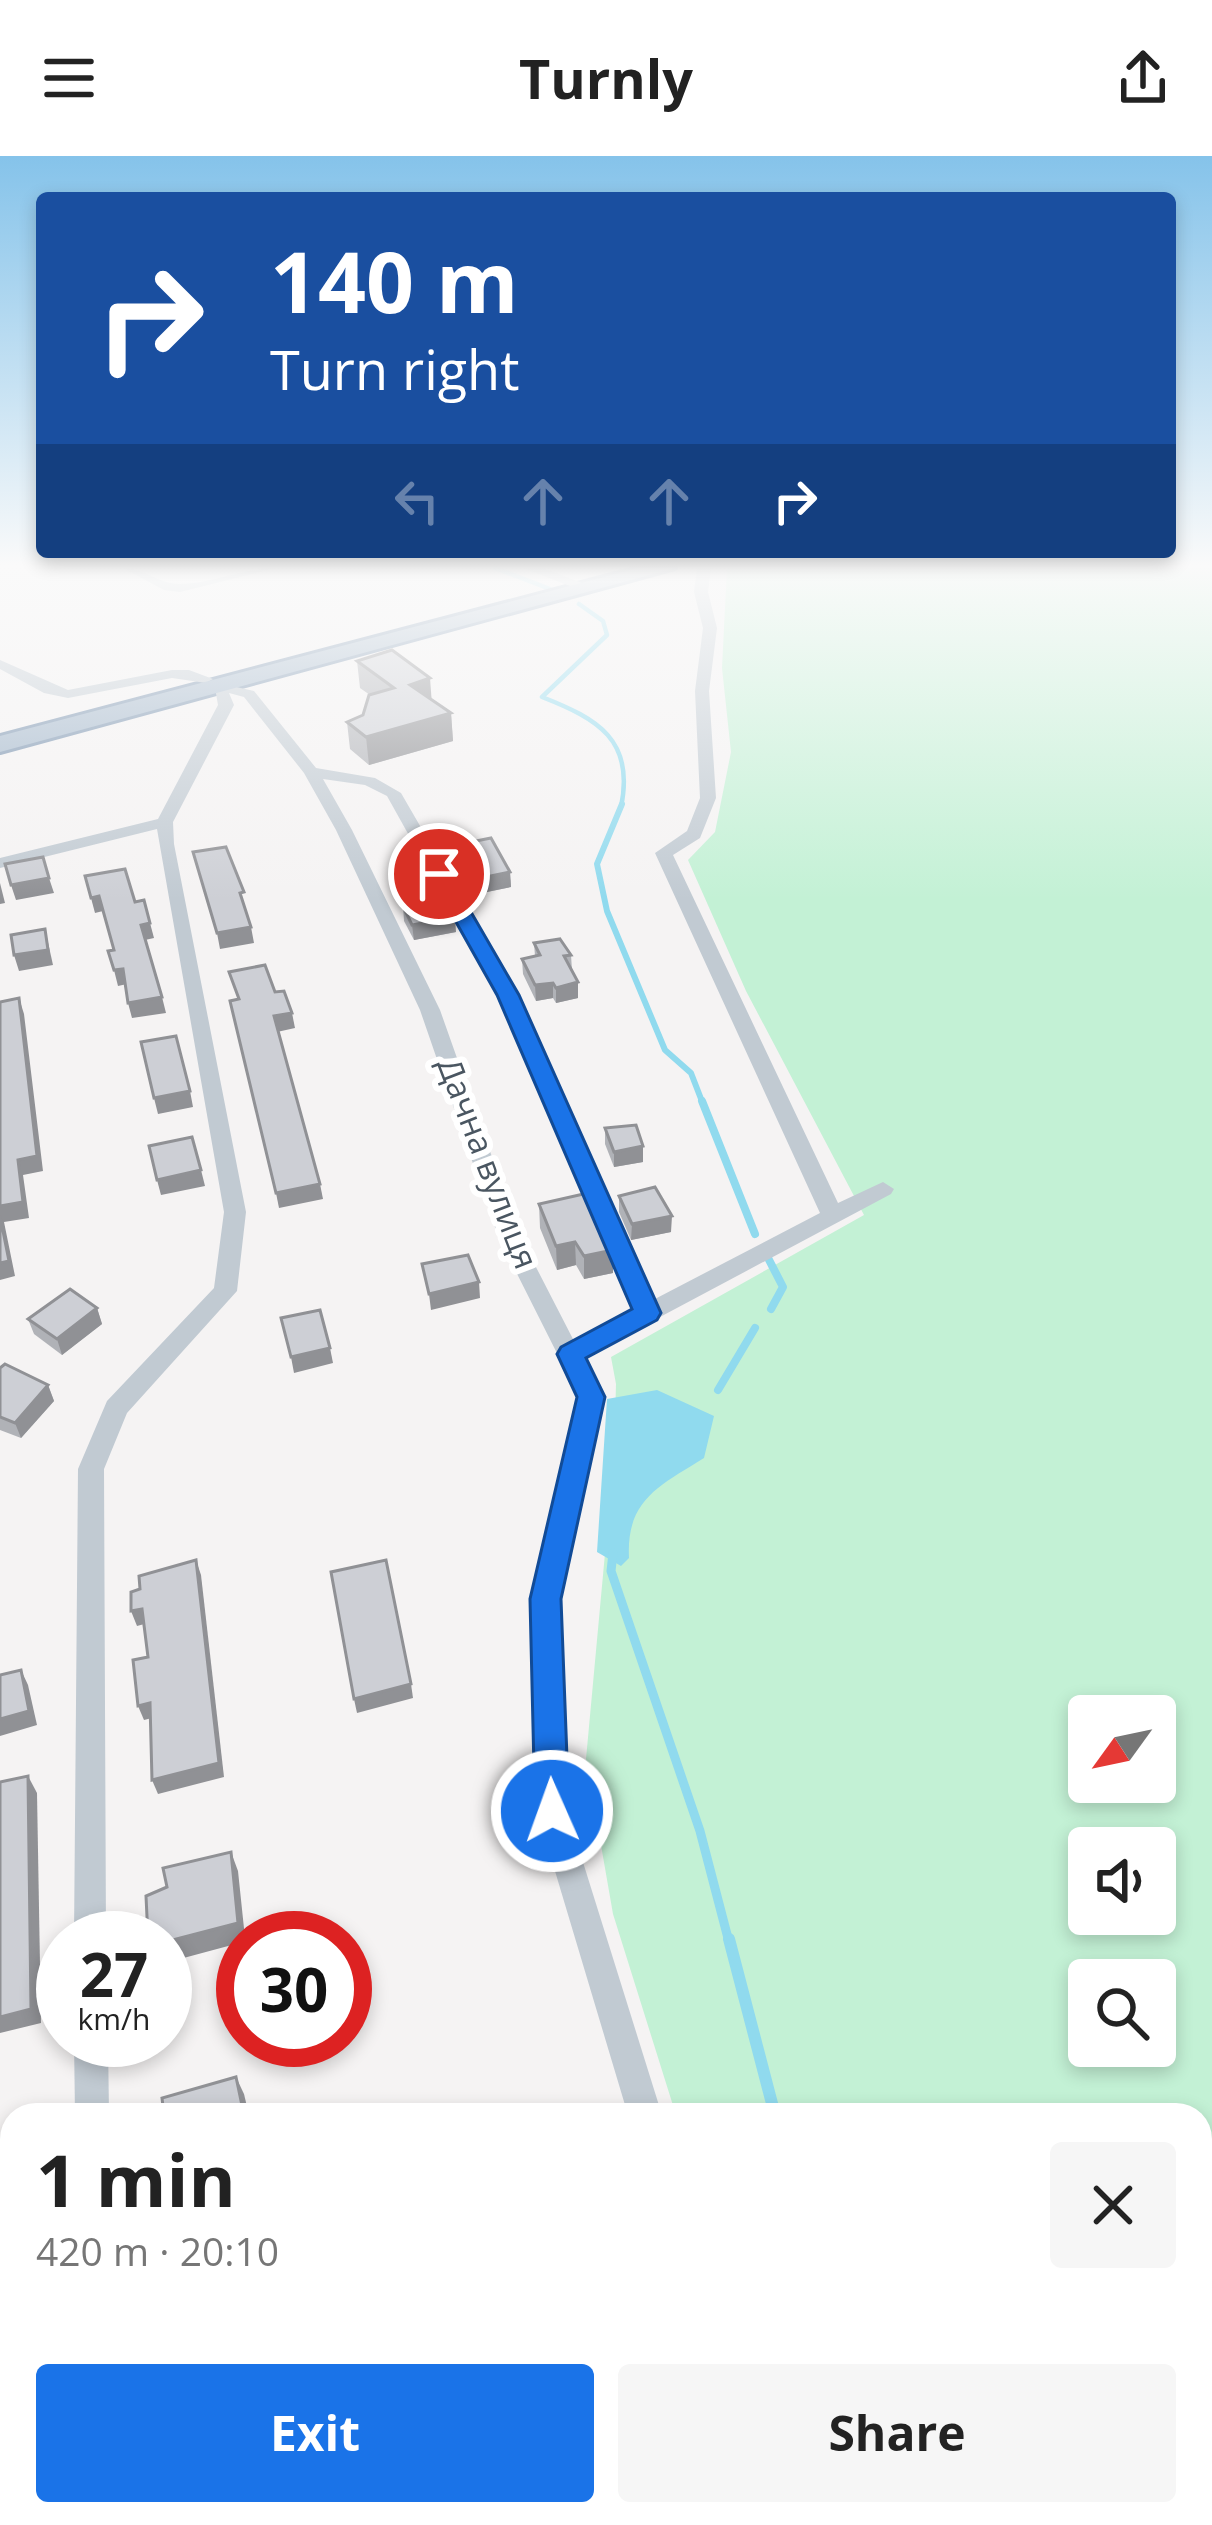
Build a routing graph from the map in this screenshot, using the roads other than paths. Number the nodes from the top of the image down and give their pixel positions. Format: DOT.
graph roads {
  1 [pos="26,679"];
  2 [pos="153,679"];
  3 [pos="195,679"];
  4 [pos="225,679"];
  5 [pos="704,679"];
  6 [pos="213,682"];
  7 [pos="0,744"];
  8 [pos="311,772"];
  9 [pos="165,822"];
  10 [pos="0,863"];
  11 [pos="883,1189"];
  12 [pos="831,1213"];
  13 [pos="647,1313"];
  14 [pos="570,1354"];
  15 [pos="90,1911"];
  16 [pos="91,2067"];
  17 [pos="92,2103"];
  18 [pos="641,2103"];
  1 -- 2 [label="street"];
  3 -- 6 [label="street"];
  4 -- 6 [label="highway"];
  5 -- 12 [label="street"];
  6 -- 7 [label="highway"];
  6 -- 8 [label="street, Дачна вулиця"];
  6 -- 9 [label="street"];
  8 -- 13 [label="street"];
  8 -- 14 [label="street, Дачна вулиця"];
  9 -- 10 [label="street"];
  9 -- 15 [label="street"];
  11 -- 12 [label="street"];
  12 -- 13 [label="street"];
  13 -- 14 [label="street"];
  14 -- 18 [label="street, Дачна вулиця"];
  16 -- 17 [label="street"];
}
